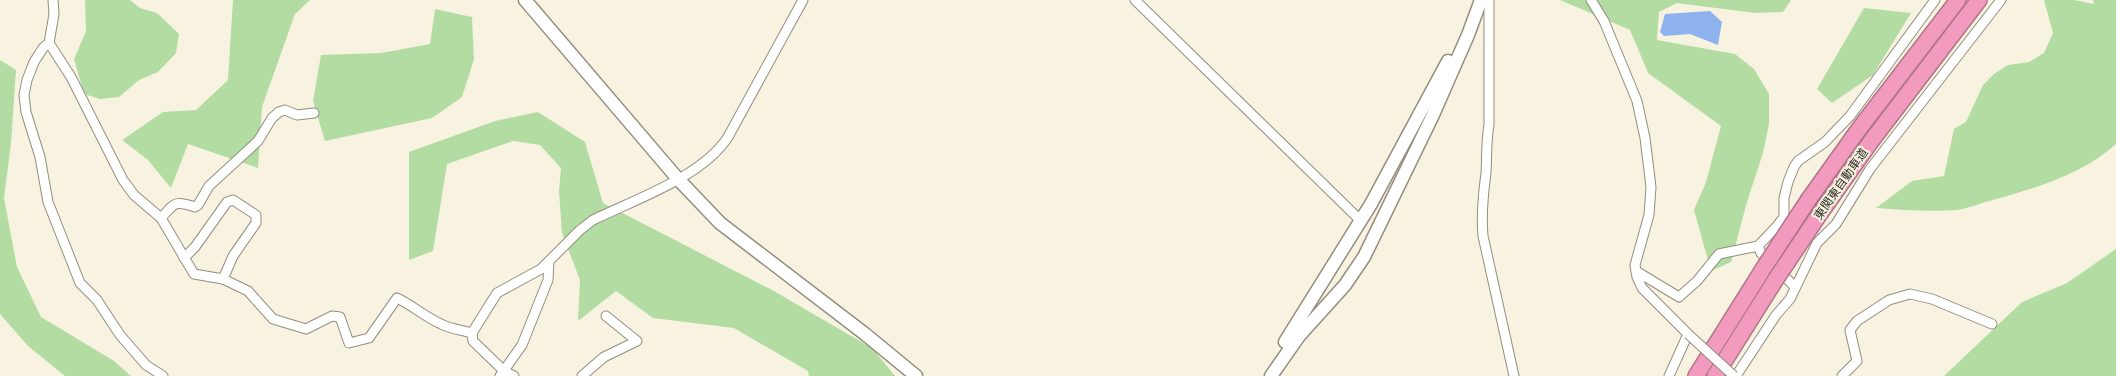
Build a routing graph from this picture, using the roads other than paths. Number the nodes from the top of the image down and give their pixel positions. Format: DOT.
graph roads {
  1 [pos="53,0"];
  2 [pos="524,0"];
  3 [pos="803,0"];
  4 [pos="1135,0"];
  5 [pos="1591,0"];
  6 [pos="1935,0"];
  7 [pos="1958,0"];
  8 [pos="1979,0"];
  9 [pos="2001,0"];
  10 [pos="1483,1"];
  11 [pos="50,43"];
  12 [pos="314,113"];
  13 [pos="678,179"];
  14 [pos="1388,206"];
  15 [pos="160,218"];
  16 [pos="1361,220"];
  17 [pos="1372,241"];
  18 [pos="1758,246"];
  19 [pos="184,258"];
  20 [pos="550,261"];
  21 [pos="1636,271"];
  22 [pos="223,279"];
  23 [pos="1796,288"];
  24 [pos="606,316"];
  25 [pos="1992,324"];
  26 [pos="472,333"];
  27 [pos="1688,334"];
  28 [pos="502,374"];
  29 [pos="163,376"];
  30 [pos="514,376"];
  31 [pos="582,376"];
  32 [pos="916,376"];
  33 [pos="1264,376"];
  34 [pos="1271,376"];
  35 [pos="1514,376"];
  36 [pos="1669,376"];
  37 [pos="1696,376"];
  38 [pos="1715,376"];
  39 [pos="1735,376"];
  40 [pos="1842,376"];
  1 -- 11 [label="street"];
  2 -- 13 [label="street"];
  3 -- 13 [label="street"];
  4 -- 16 [label="street"];
  5 -- 21 [label="street"];
  6 -- 18 [label="street"];
  7 -- 37 [label="highway, 東関東自動車道, bridge"];
  8 -- 38 [label="highway, 東関東自動車道, bridge"];
  9 -- 23 [label="street"];
  10 -- 14 [label="street"];
  10 -- 16 [label="street"];
  10 -- 35 [label="street"];
  11 -- 15 [label="street"];
  11 -- 29 [label="street"];
  12 -- 15 [label="street"];
  13 -- 20 [label="street"];
  13 -- 32 [label="street"];
  14 -- 16 [label="street"];
  14 -- 17 [label="street"];
  15 -- 19 [label="street"];
  16 -- 17 [label="street"];
  16 -- 33 [label="street"];
  17 -- 34 [label="street"];
  18 -- 21 [label="street"];
  18 -- 23 [label="street"];
  19 -- 22 [label="street"];
  19 -- 22 [label="street"];
  20 -- 26 [label="street"];
  20 -- 28 [label="street"];
  21 -- 27 [label="street"];
  22 -- 26 [label="street"];
  23 -- 39 [label="street"];
  24 -- 31 [label="street"];
  25 -- 40 [label="street"];
  26 -- 28 [label="street"];
  27 -- 36 [label="street"];
  27 -- 39 [label="street, bridge"];
  28 -- 30 [label="street"];
}
